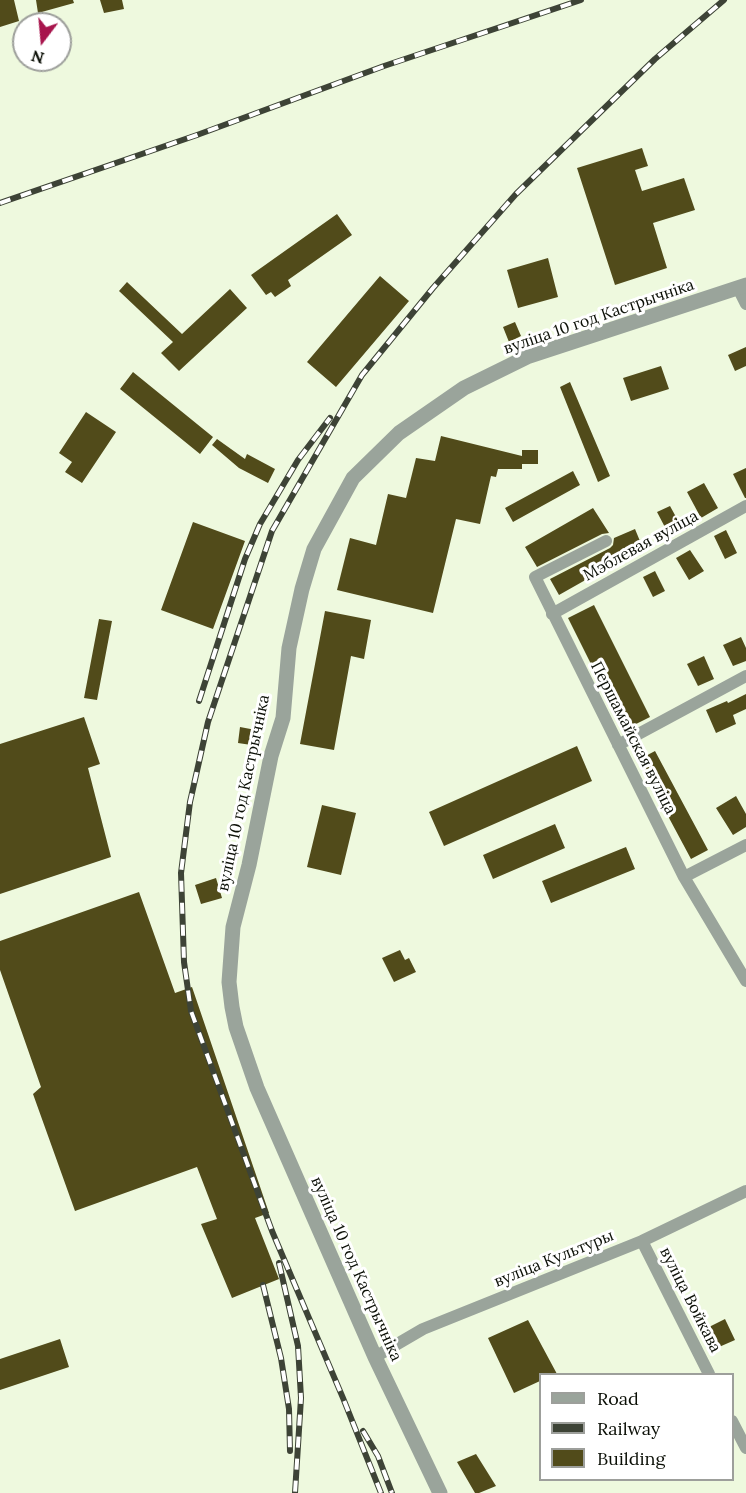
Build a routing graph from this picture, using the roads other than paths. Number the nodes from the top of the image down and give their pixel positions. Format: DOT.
graph roads {
  1 [pos="742,286"];
  2 [pos="746,304"];
  3 [pos="746,506"];
  4 [pos="606,541"];
  5 [pos="552,614"];
  6 [pos="746,676"];
  7 [pos="618,745"];
  8 [pos="746,845"];
  9 [pos="684,877"];
  10 [pos="746,981"];
  11 [pos="746,1191"];
  12 [pos="642,1241"];
  13 [pos="375,1357"];
  14 [pos="708,1373"];
  15 [pos="734,1425"];
  16 [pos="746,1448"];
  17 [pos="440,1493"];
  1 -- 2 [label="street"];
  1 -- 13 [label="street, вуліца 10 год Кастрычніка"];
  3 -- 5 [label="street, Мэблевая вуліца"];
  4 -- 5 [label="street, Першамайская вуліца"];
  5 -- 7 [label="street, Першамайская вуліца"];
  6 -- 7 [label="street"];
  7 -- 9 [label="street, Першамайская вуліца"];
  8 -- 9 [label="street"];
  9 -- 10 [label="street, Першамайская вуліца"];
  11 -- 12 [label="street, вуліца Культуры"];
  12 -- 13 [label="street, вуліца Культуры"];
  12 -- 14 [label="street, вуліца Войкава"];
  13 -- 17 [label="street, вуліца 10 год Кастрычніка"];
  15 -- 16 [label="street"];
}
